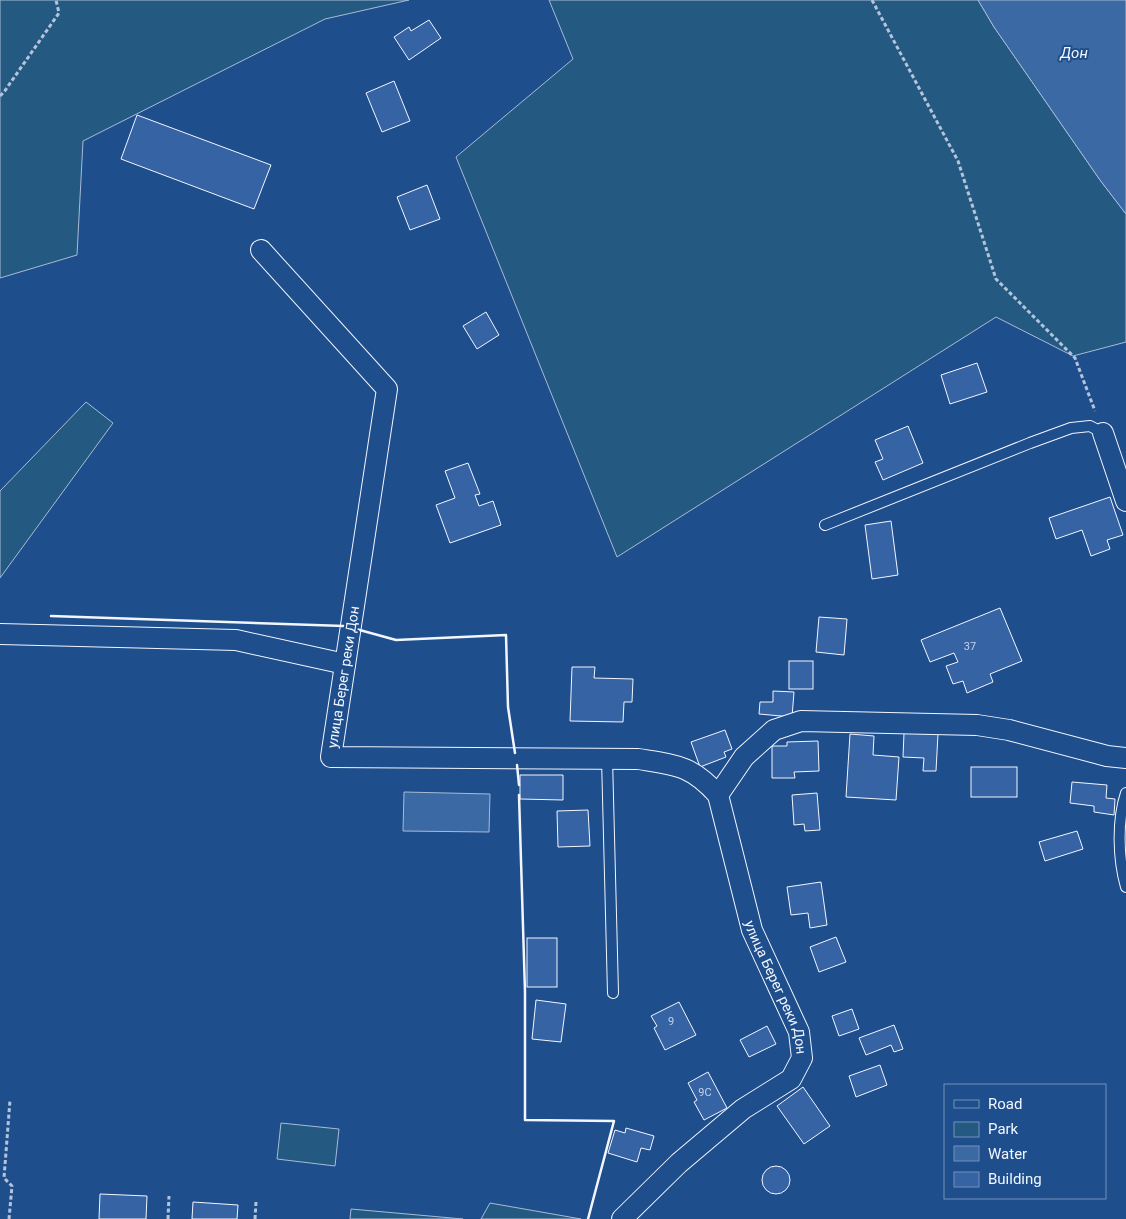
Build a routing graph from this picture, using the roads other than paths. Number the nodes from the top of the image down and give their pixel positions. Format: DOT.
graph roads {
  1 [pos="261,250"];
  2 [pos="1103,433"];
  3 [pos="1126,501"];
  4 [pos="826,524"];
  5 [pos="0,634"];
  6 [pos="345,664"];
  7 [pos="607,758"];
  8 [pos="1126,758"];
  9 [pos="1126,792"];
  10 [pos="718,795"];
  11 [pos="1126,888"];
  12 [pos="613,993"];
  13 [pos="622,1219"];
  1 -- 6 [label="street, улица Берег реки Дон"];
  2 -- 3 [label="street"];
  2 -- 4 [label="lane"];
  5 -- 6 [label="street"];
  6 -- 7 [label="street, улица Берег реки Дон"];
  7 -- 10 [label="street, улица Берег реки Дон"];
  7 -- 12 [label="lane"];
  8 -- 10 [label="street"];
  9 -- 11 [label="lane"];
  10 -- 13 [label="street, улица Берег реки Дон"];
}
